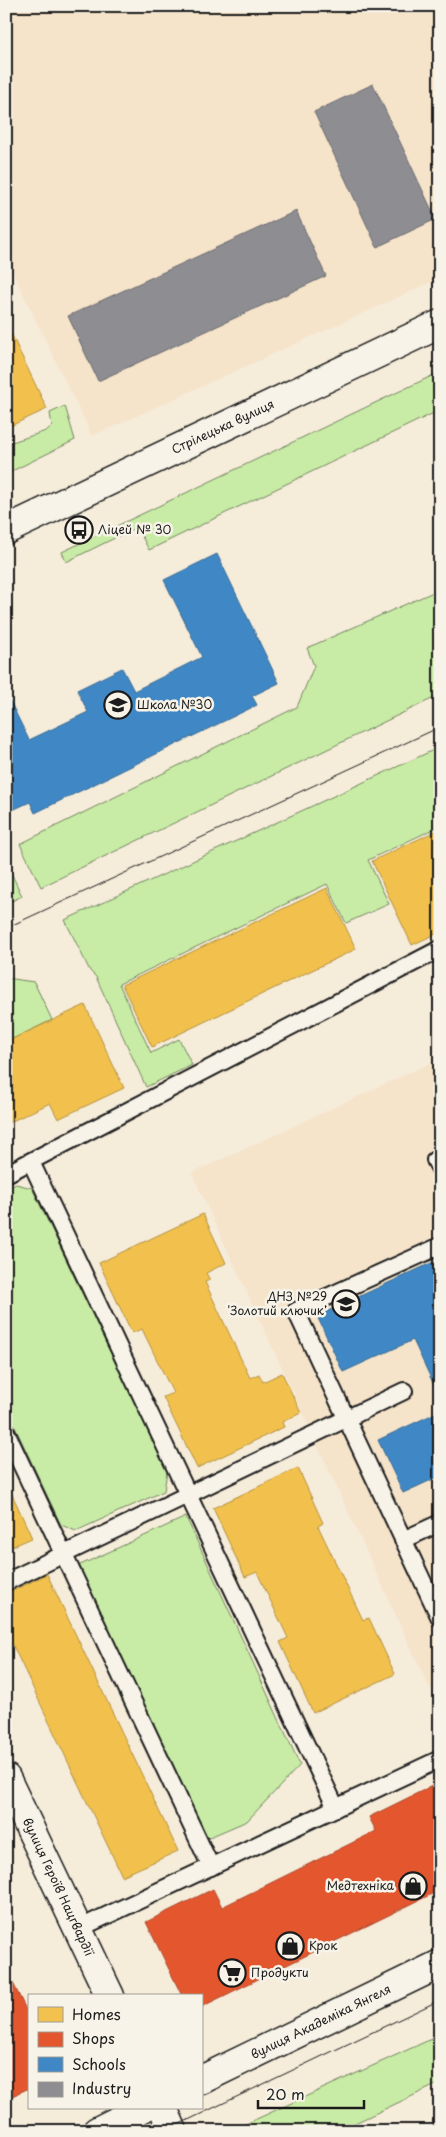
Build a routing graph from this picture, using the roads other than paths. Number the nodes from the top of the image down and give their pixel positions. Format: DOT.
graph roads {
  1 [pos="440,324"];
  2 [pos="6,530"];
  3 [pos="440,948"];
  4 [pos="31,1162"];
  5 [pos="6,1174"];
  6 [pos="440,1246"];
  7 [pos="404,1391"];
  8 [pos="346,1420"];
  9 [pos="6,1432"];
  10 [pos="188,1496"];
  11 [pos="440,1523"];
  12 [pos="403,1540"];
  13 [pos="64,1554"];
  14 [pos="6,1582"];
  15 [pos="440,1618"];
  16 [pos="440,1759"];
  17 [pos="6,1778"];
  18 [pos="336,1808"];
  19 [pos="211,1867"];
  20 [pos="78,1929"];
  21 [pos="440,1964"];
  22 [pos="109,1994"];
  23 [pos="202,2080"];
  24 [pos="139,2110"];
  25 [pos="164,2110"];
  26 [pos="97,2131"];
  27 [pos="173,2131"];
  1 -- 2 [label="main road, Стрілецька вулиця"];
  3 -- 4 [label="lane"];
  4 -- 5 [label="lane"];
  4 -- 10 [label="lane"];
  6 -- 8 [label="lane"];
  7 -- 8 [label="lane"];
  8 -- 10 [label="lane"];
  8 -- 12 [label="lane"];
  9 -- 13 [label="lane"];
  10 -- 13 [label="lane"];
  10 -- 18 [label="lane"];
  11 -- 12 [label="lane"];
  12 -- 15 [label="lane"];
  13 -- 14 [label="lane"];
  13 -- 19 [label="lane"];
  16 -- 18 [label="lane"];
  17 -- 20 [label="main road, вулиця Героїв Нацгвардії"];
  18 -- 19 [label="lane"];
  19 -- 20 [label="lane"];
  20 -- 22 [label="main road, вулиця Героїв Нацгвардії"];
  21 -- 23 [label="main road, вулиця Академіка Янгеля"];
  24 -- 26 [label="main road"];
  25 -- 27 [label="main road"];
}
